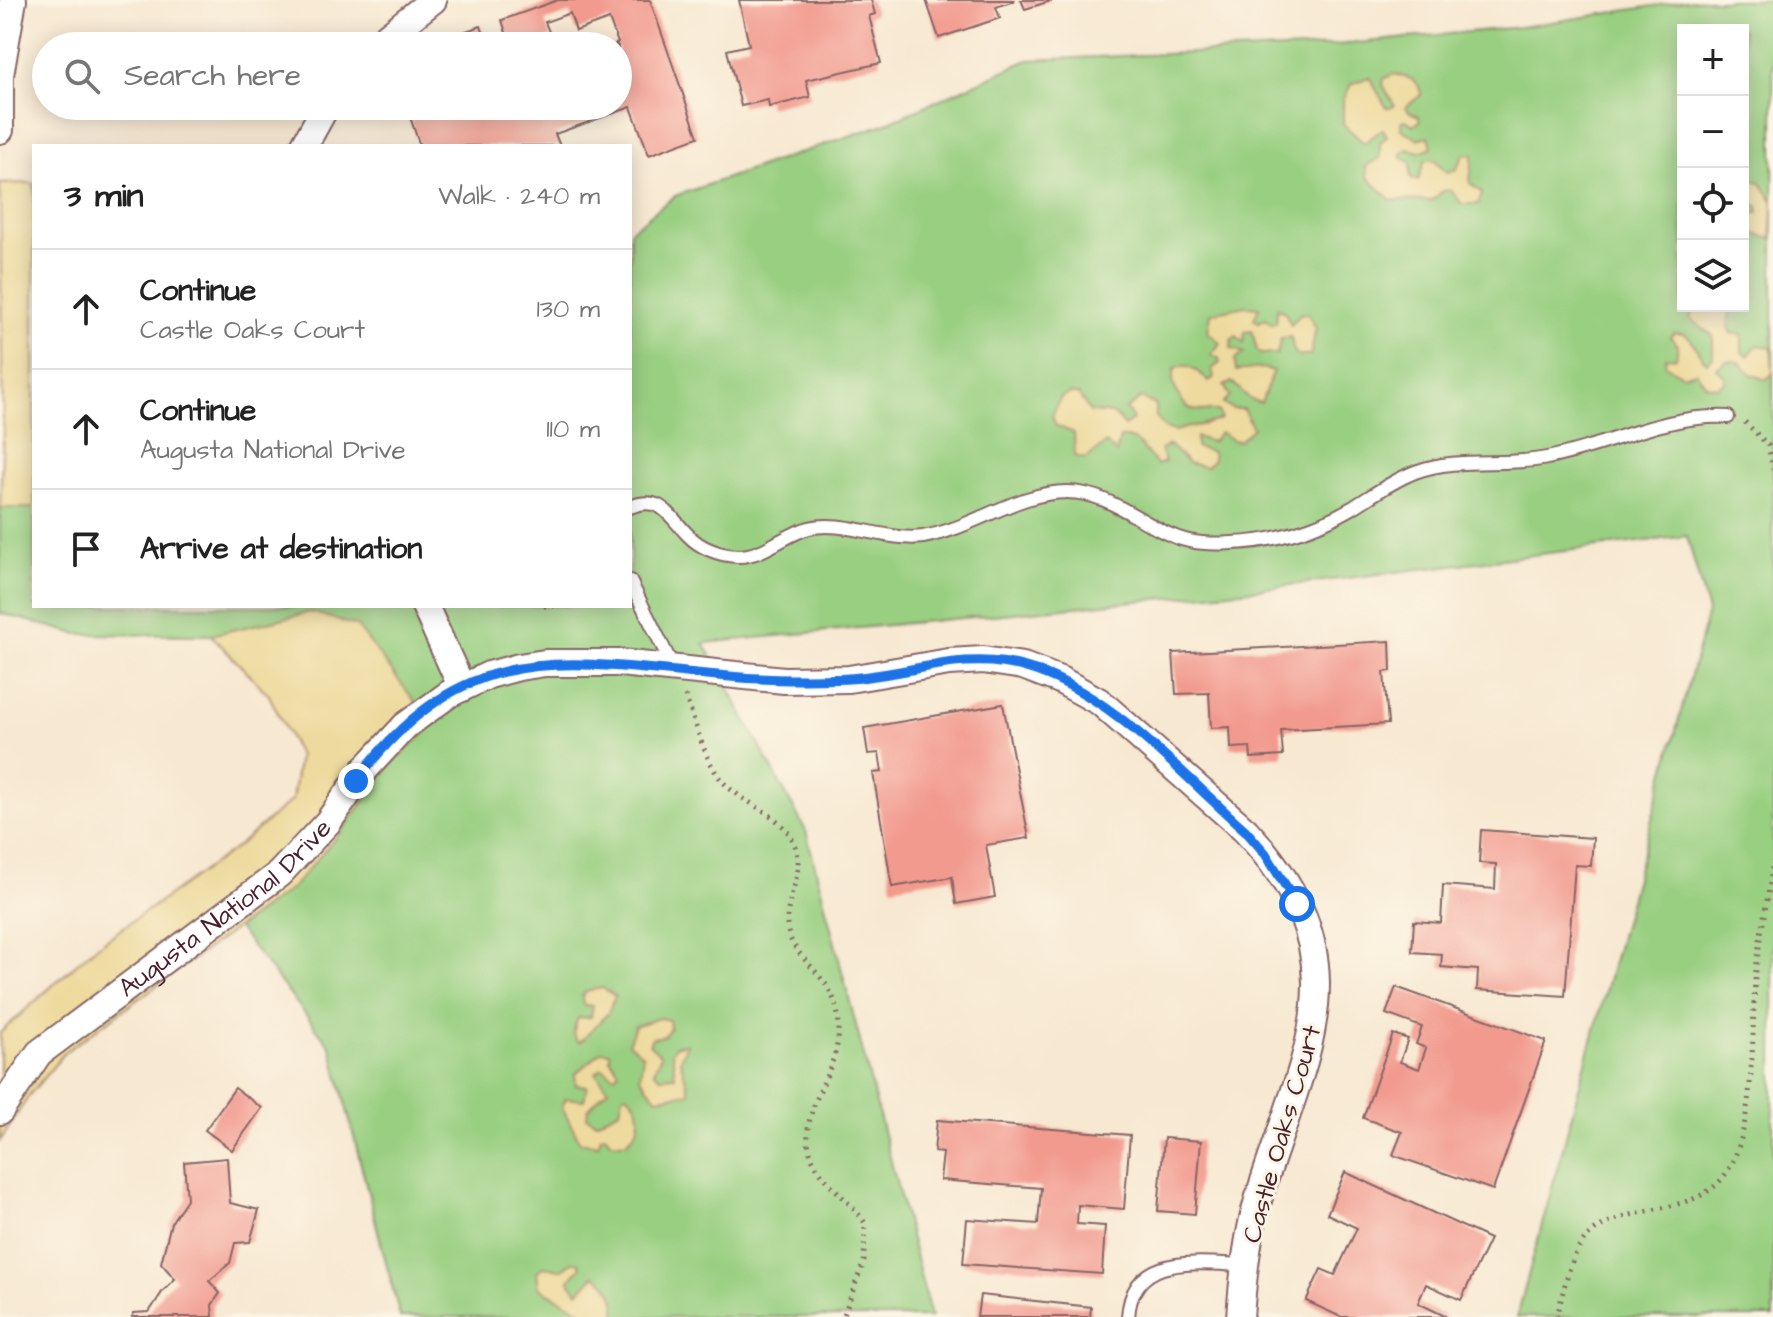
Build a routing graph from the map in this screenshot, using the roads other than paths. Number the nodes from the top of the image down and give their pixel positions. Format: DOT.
graph roads {
  1 [pos="13,0"];
  2 [pos="433,0"];
  3 [pos="393,32"];
  4 [pos="318,120"];
  5 [pos="0,130"];
  6 [pos="305,144"];
  7 [pos="1728,417"];
  8 [pos="632,507"];
  9 [pos="632,585"];
  10 [pos="426,608"];
  11 [pos="674,670"];
  12 [pos="820,679"];
  13 [pos="462,688"];
  14 [pos="0,1111"];
  15 [pos="1247,1265"];
  16 [pos="1128,1317"];
  17 [pos="1240,1317"];
  1 -- 5 [label="street"];
  2 -- 3 [label="street"];
  4 -- 6 [label="street"];
  7 -- 8 [label="lane"];
  9 -- 11 [label="lane"];
  10 -- 13 [label="street"];
  11 -- 12 [label="street, Augusta National Drive"];
  11 -- 13 [label="street, Augusta National Drive"];
  12 -- 15 [label="street, Castle Oaks Court"];
  13 -- 14 [label="street, Augusta National Drive"];
  15 -- 16 [label="lane"];
  15 -- 17 [label="street, Castle Oaks Court"];
}
